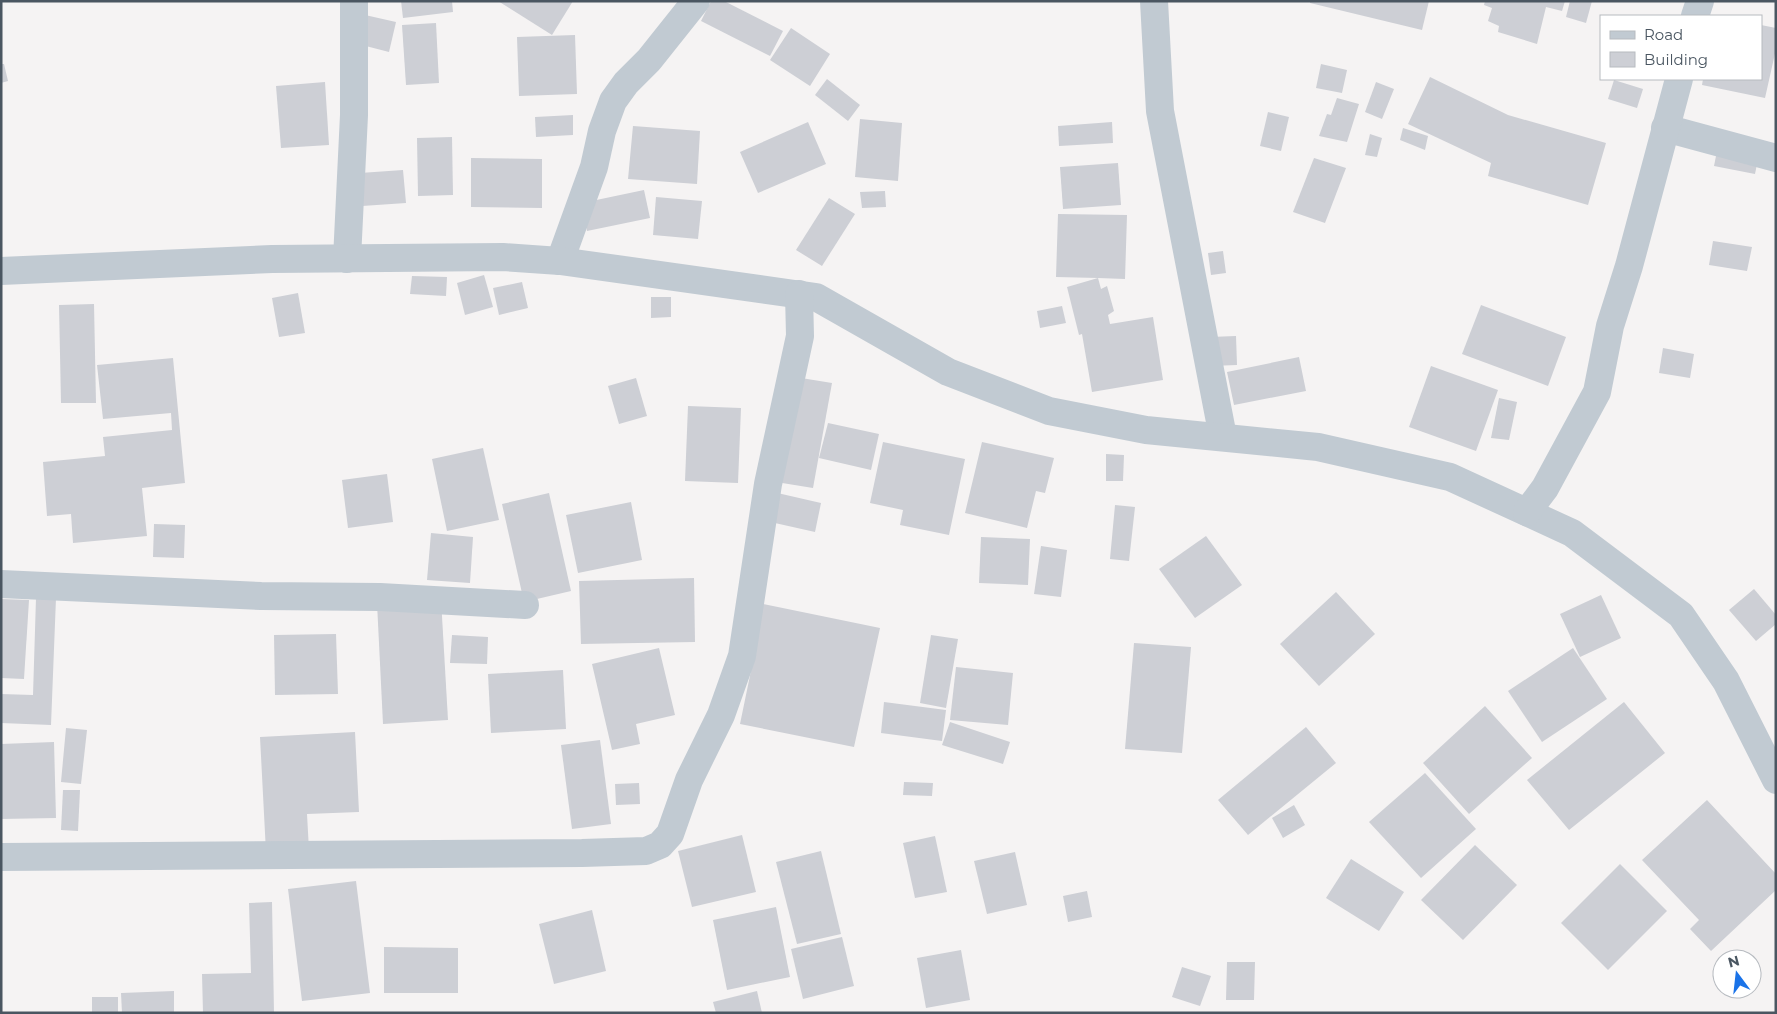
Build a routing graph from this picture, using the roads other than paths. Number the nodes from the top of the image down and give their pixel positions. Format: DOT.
graph roads {
  1 [pos="354,1"];
  2 [pos="696,1"];
  3 [pos="1154,1"];
  4 [pos="1700,1"];
  5 [pos="1696,15"];
  6 [pos="1678,80"];
  7 [pos="1665,128"];
  8 [pos="1776,158"];
  9 [pos="347,258"];
  10 [pos="560,261"];
  11 [pos="1,271"];
  12 [pos="799,294"];
  13 [pos="1223,437"];
  14 [pos="1527,512"];
  15 [pos="1,584"];
  16 [pos="525,605"];
  17 [pos="1776,780"];
  18 [pos="1,858"];
  1 -- 9 [label="street"];
  2 -- 10 [label="street"];
  3 -- 13 [label="street"];
  4 -- 5 [label="street"];
  6 -- 7 [label="street"];
  7 -- 8 [label="street"];
  7 -- 14 [label="street"];
  9 -- 10 [label="street"];
  9 -- 11 [label="street"];
  10 -- 12 [label="street"];
  12 -- 13 [label="street"];
  12 -- 18 [label="street"];
  13 -- 14 [label="street"];
  14 -- 17 [label="street"];
  15 -- 16 [label="street"];
}
